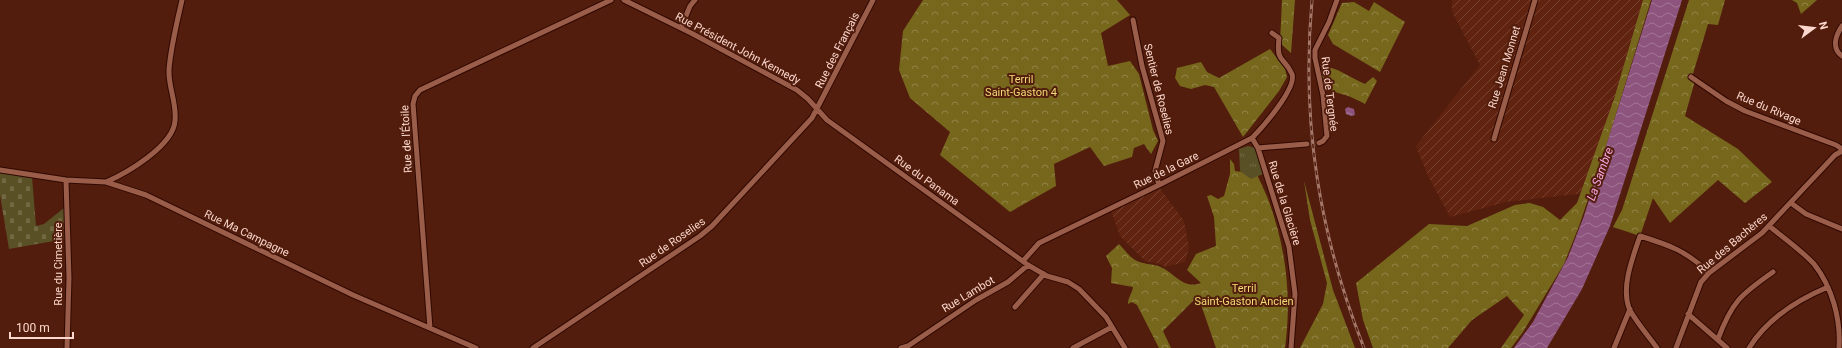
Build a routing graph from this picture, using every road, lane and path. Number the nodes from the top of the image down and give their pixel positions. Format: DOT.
graph roads {
  1 [pos="182,0"];
  2 [pos="611,0"];
  3 [pos="624,0"];
  4 [pos="695,0"];
  5 [pos="873,0"];
  6 [pos="1337,0"];
  7 [pos="1535,0"];
  8 [pos="1133,20"];
  9 [pos="1842,26"];
  10 [pos="680,28"];
  11 [pos="1272,33"];
  12 [pos="1842,56"];
  13 [pos="1692,77"];
  14 [pos="817,110"];
  15 [pos="1252,138"];
  16 [pos="1494,139"];
  17 [pos="1319,143"];
  18 [pos="1306,144"];
  19 [pos="1258,148"];
  20 [pos="1842,150"];
  21 [pos="0,170"];
  22 [pos="66,180"];
  23 [pos="106,182"];
  24 [pos="1159,185"];
  25 [pos="1791,204"];
  26 [pos="1769,226"];
  27 [pos="1842,230"];
  28 [pos="1023,261"];
  29 [pos="1028,265"];
  30 [pos="1773,272"];
  31 [pos="1044,274"];
  32 [pos="1709,274"];
  33 [pos="1828,287"];
  34 [pos="1015,307"];
  35 [pos="1630,309"];
  36 [pos="1688,314"];
  37 [pos="1112,327"];
  38 [pos="430,328"];
  39 [pos="1718,339"];
  40 [pos="67,348"];
  41 [pos="476,348"];
  42 [pos="533,348"];
  43 [pos="901,348"];
  44 [pos="1073,348"];
  45 [pos="1125,348"];
  46 [pos="1291,348"];
  47 [pos="1614,348"];
  48 [pos="1657,348"];
  49 [pos="1676,348"];
  50 [pos="1727,348"];
  51 [pos="1749,348"];
  52 [pos="1839,348"];
  1 -- 23 [label="street"];
  2 -- 38 [label="street, Rue de l'Étoile"];
  3 -- 10 [label="street, Rue Président John Kennedy"];
  4 -- 10 [label="street"];
  5 -- 14 [label="street, Rue des Français"];
  6 -- 17 [label="street, Rue de Tergnée"];
  7 -- 16 [label="street, Rue Jean Monnet"];
  8 -- 24 [label="street, Sentier de Roselies"];
  9 -- 12 [label="street"];
  10 -- 14 [label="street, Rue Président John Kennedy"];
  11 -- 15 [label="street, Rue de la Gare"];
  13 -- 20 [label="street, Rue du Rivage"];
  14 -- 28 [label="street, Rue du Panama"];
  14 -- 42 [label="street, Rue de Roselies"];
  15 -- 19 [label="street, Rue de la Glacière"];
  15 -- 24 [label="street, Rue de la Gare"];
  18 -- 19 [label="street"];
  19 -- 46 [label="street, Rue de la Glacière"];
  20 -- 25 [label="street, Rue des Bachères"];
  21 -- 22 [label="street, Rue Ma Campagne"];
  22 -- 23 [label="street, Rue Ma Campagne"];
  22 -- 40 [label="street, Rue du Cimetière"];
  23 -- 38 [label="street, Rue Ma Campagne"];
  24 -- 28 [label="street, Rue de la Gare"];
  25 -- 26 [label="street, Rue des Bachères"];
  25 -- 27 [label="street"];
  26 -- 32 [label="street, Rue des Bachères"];
  26 -- 33 [label="street"];
  28 -- 29 [label="street, Rue du Panama"];
  29 -- 31 [label="street"];
  29 -- 43 [label="street, Rue Lambot"];
  30 -- 39 [label="street"];
  31 -- 34 [label="street"];
  31 -- 37 [label="street"];
  32 -- 35 [label="street"];
  32 -- 36 [label="street, Rue des Bachères"];
  33 -- 51 [label="street"];
  33 -- 52 [label="street"];
  35 -- 47 [label="street"];
  35 -- 48 [label="street"];
  36 -- 39 [label="street"];
  36 -- 49 [label="street, Rue des Bachères"];
  37 -- 44 [label="street"];
  37 -- 45 [label="street"];
  38 -- 41 [label="street, Rue Ma Campagne"];
  39 -- 50 [label="street"];
}
